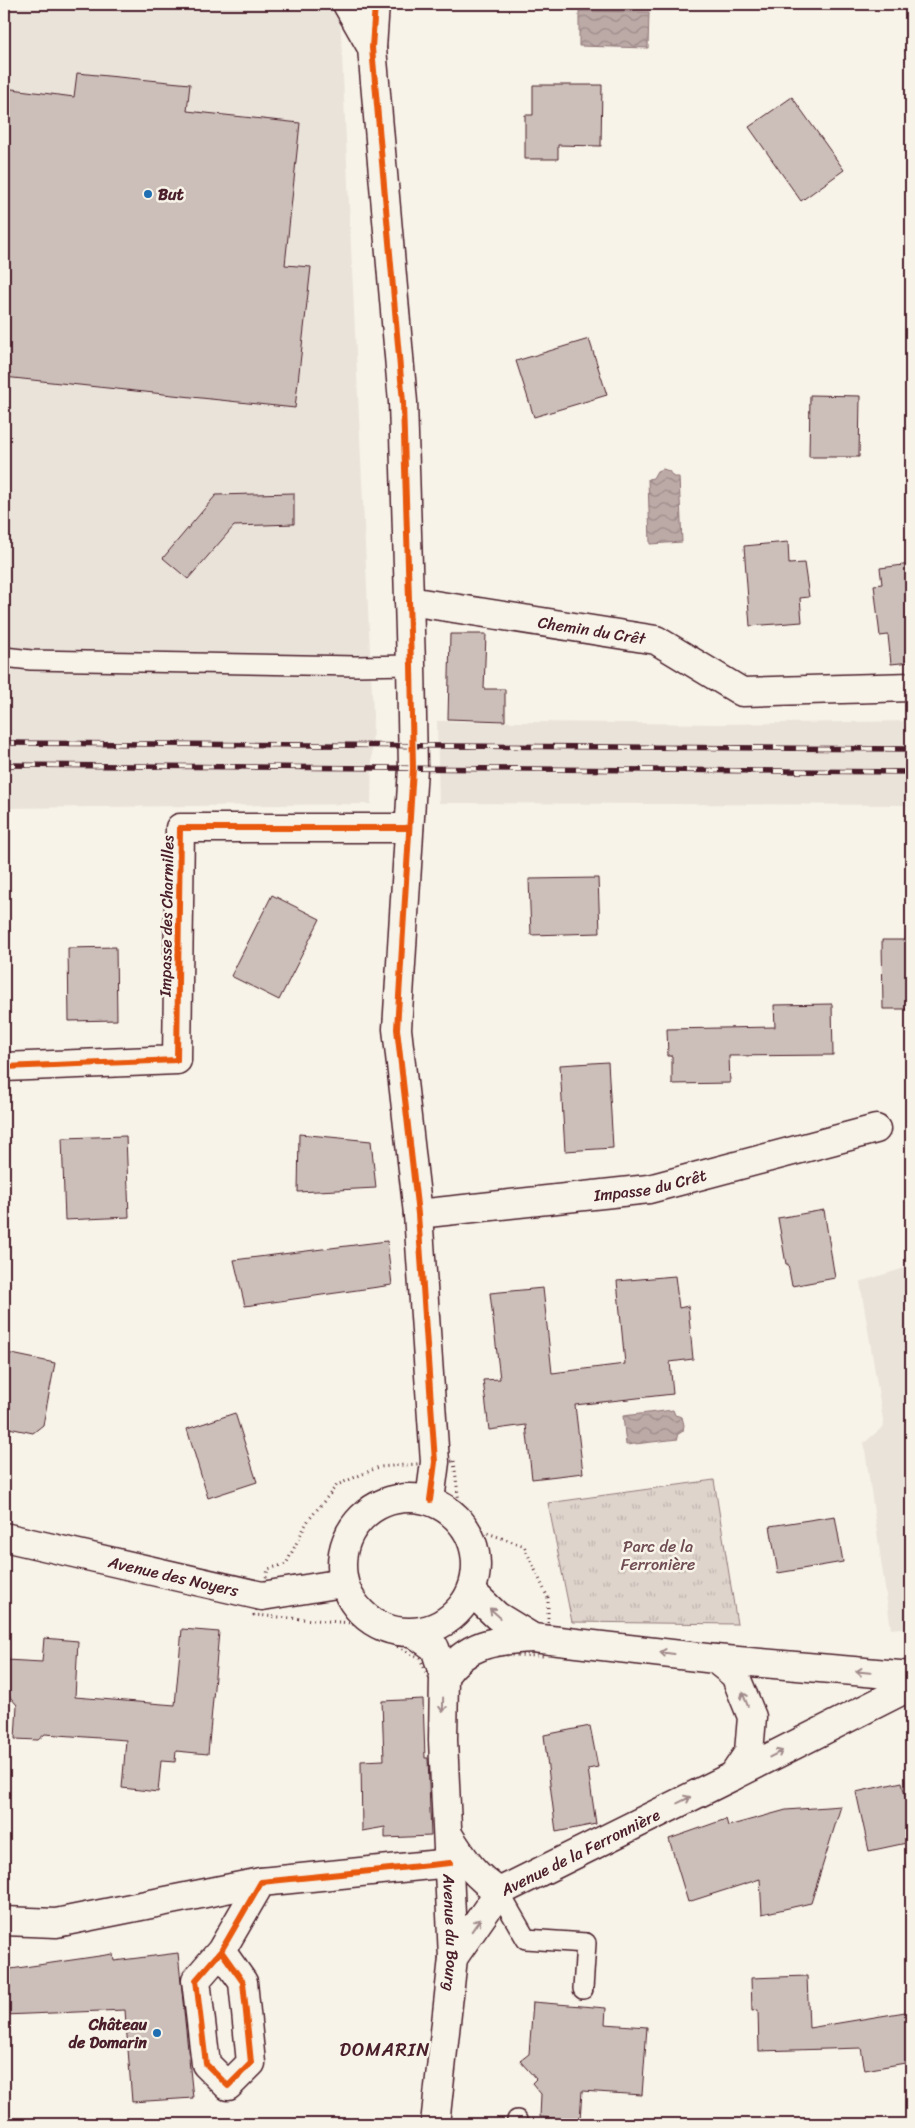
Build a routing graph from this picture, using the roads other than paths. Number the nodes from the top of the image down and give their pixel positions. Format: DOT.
graph roads {
  1 [pos="346,4"];
  2 [pos="375,4"];
  3 [pos="372,48"];
  4 [pos="409,601"];
  5 [pos="4,657"];
  6 [pos="411,665"];
  7 [pos="911,687"];
  8 [pos="409,828"];
  9 [pos="4,1067"];
  10 [pos="876,1128"];
  11 [pos="418,1214"];
  12 [pos="430,1500"];
  13 [pos="4,1536"];
  14 [pos="343,1583"];
  15 [pos="472,1592"];
  16 [pos="414,1633"];
  17 [pos="540,1638"];
  18 [pos="715,1659"];
  19 [pos="444,1676"];
  20 [pos="911,1676"];
  21 [pos="911,1686"];
  22 [pos="733,1776"];
  23 [pos="448,1834"];
  24 [pos="450,1863"];
  25 [pos="261,1882"];
  26 [pos="500,1892"];
  27 [pos="4,1921"];
  28 [pos="221,1951"];
  29 [pos="453,1958"];
  30 [pos="584,1989"];
  31 [pos="436,2124"];
  1 -- 3 [label="street"];
  2 -- 3 [label="street"];
  3 -- 4 [label="street"];
  4 -- 6 [label="street"];
  4 -- 7 [label="street, Chemin du Crêt"];
  5 -- 6 [label="lane"];
  6 -- 8 [label="street"];
  8 -- 9 [label="street, Impasse des Charmilles"];
  8 -- 11 [label="street"];
  10 -- 11 [label="street, Impasse du Crêt"];
  11 -- 12 [label="street"];
  12 -- 14 [label="street"];
  12 -- 15 [label="street"];
  13 -- 14 [label="street, Avenue des Noyers"];
  14 -- 16 [label="street"];
  15 -- 16 [label="street"];
  17 -- 15 [label="street, one-way"];
  16 -- 19 [label="street, Avenue du Bourg"];
  18 -- 17 [label="street, one-way"];
  17 -- 19 [label="street"];
  20 -- 18 [label="street, one-way"];
  22 -- 18 [label="street, Avenue de la Ferronnière, one-way"];
  19 -- 23 [label="street, Avenue du Bourg, one-way"];
  22 -- 21 [label="street, Avenue de la Ferronnière, one-way"];
  26 -- 22 [label="street, Avenue de la Ferronnière, one-way"];
  23 -- 24 [label="street, Avenue du Bourg"];
  23 -- 26 [label="street"];
  24 -- 25 [label="street"];
  24 -- 29 [label="street, Avenue du Bourg"];
  25 -- 27 [label="street"];
  25 -- 28 [label="street"];
  29 -- 26 [label="street, Avenue de la Ferronnière, one-way"];
  26 -- 30 [label="lane"];
  29 -- 31 [label="street, Avenue du Bourg"];
}
